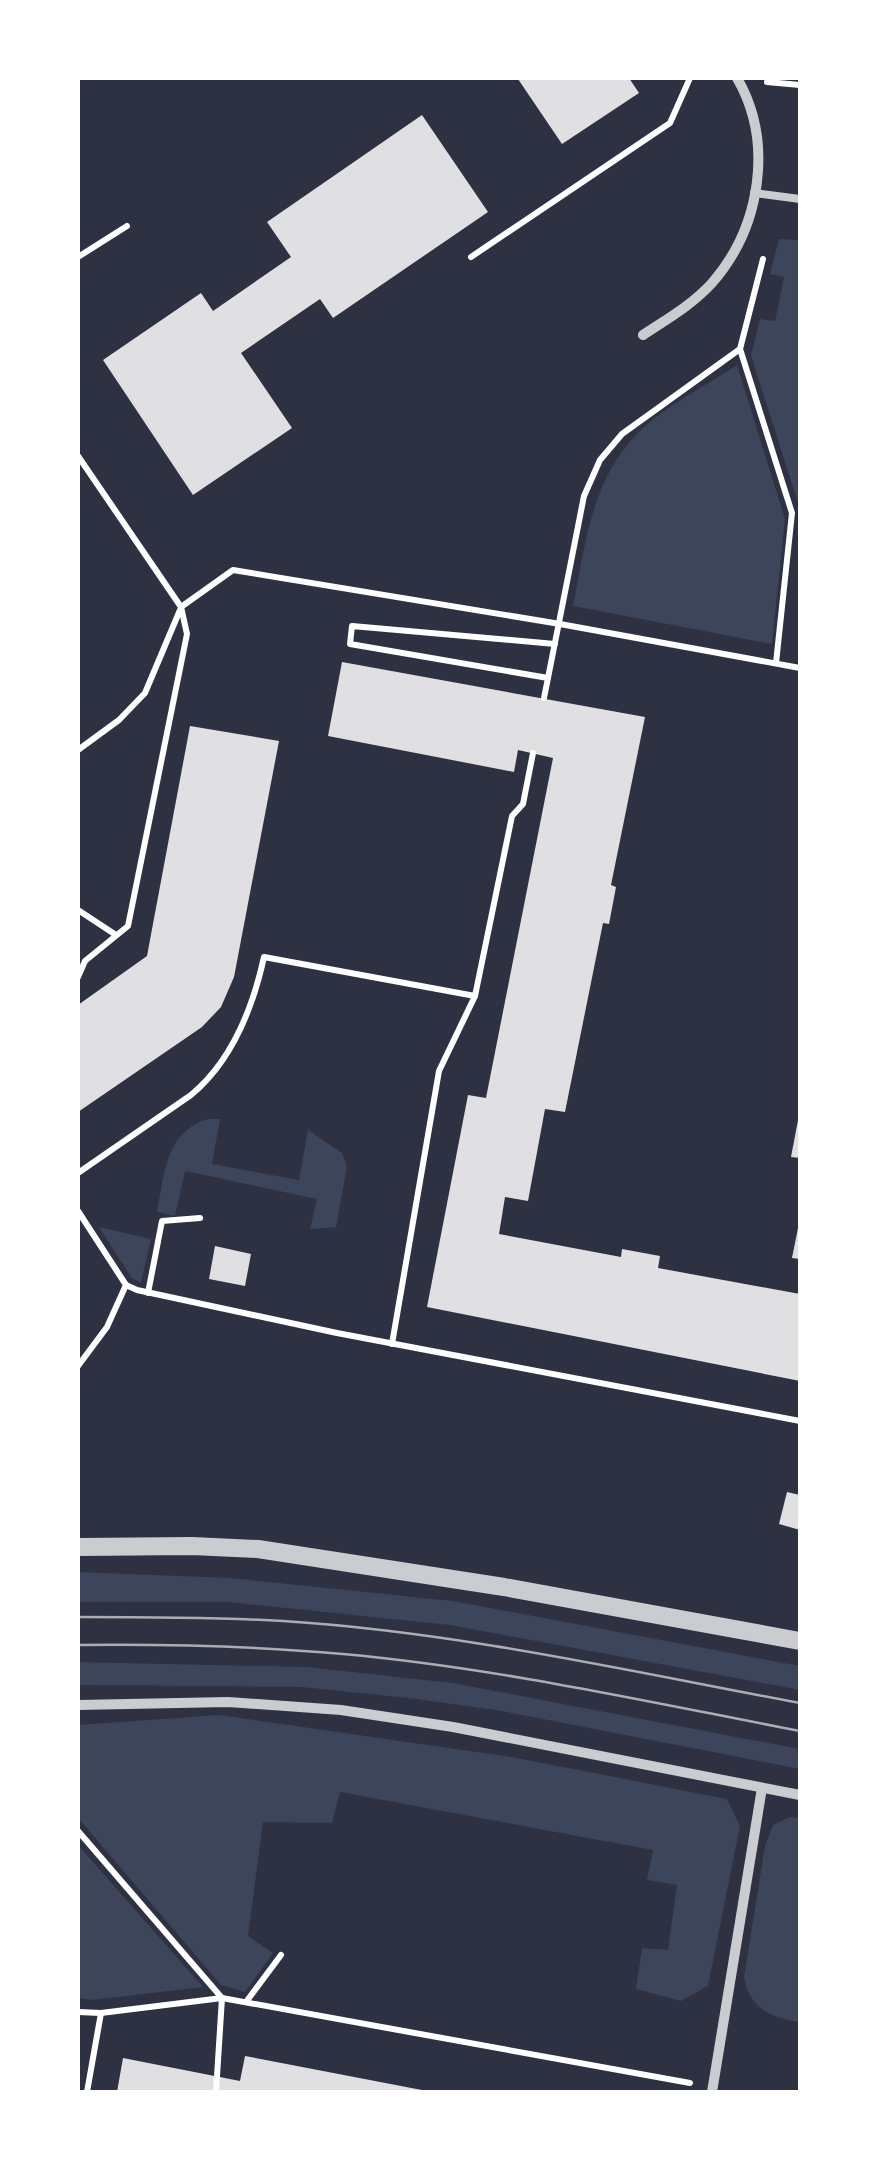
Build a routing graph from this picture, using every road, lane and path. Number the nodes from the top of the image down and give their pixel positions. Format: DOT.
graph roads {
  1 [pos="690,78"];
  2 [pos="738,78"];
  3 [pos="754,194"];
  4 [pos="800,199"];
  5 [pos="127,226"];
  6 [pos="767,244"];
  7 [pos="78,257"];
  8 [pos="471,257"];
  9 [pos="643,335"];
  10 [pos="740,350"];
  11 [pos="78,456"];
  12 [pos="181,607"];
  13 [pos="560,624"];
  14 [pos="555,644"];
  15 [pos="776,663"];
  16 [pos="800,668"];
  17 [pos="548,678"];
  18 [pos="544,698"];
  19 [pos="78,750"];
  20 [pos="533,753"];
  21 [pos="78,910"];
  22 [pos="116,936"];
  23 [pos="78,977"];
  24 [pos="475,996"];
  25 [pos="78,1174"];
  26 [pos="78,1211"];
  27 [pos="200,1218"];
  28 [pos="126,1285"];
  29 [pos="148,1293"];
  30 [pos="392,1344"];
  31 [pos="78,1366"];
  32 [pos="800,1422"];
  33 [pos="78,1547"];
  34 [pos="800,1641"];
  35 [pos="78,1706"];
  36 [pos="762,1788"];
  37 [pos="800,1795"];
  38 [pos="78,1831"];
  39 [pos="281,1955"];
  40 [pos="222,1998"];
  41 [pos="246,2002"];
  42 [pos="78,2012"];
  43 [pos="101,2012"];
  44 [pos="713,2090"];
  45 [pos="87,2092"];
  46 [pos="216,2092"];
  1 -- 8 [label="path"];
  2 -- 3 [label="street"];
  3 -- 4 [label="lane"];
  3 -- 9 [label="street"];
  5 -- 7 [label="path"];
  6 -- 10 [label="path"];
  10 -- 13 [label="path"];
  10 -- 15 [label="path"];
  11 -- 12 [label="path"];
  12 -- 13 [label="path"];
  12 -- 19 [label="path"];
  12 -- 22 [label="path"];
  13 -- 14 [label="path"];
  13 -- 15 [label="path"];
  14 -- 17 [label="path"];
  14 -- 17 [label="path"];
  15 -- 16 [label="path"];
  17 -- 18 [label="path"];
  20 -- 24 [label="path"];
  21 -- 22 [label="path"];
  22 -- 23 [label="path"];
  24 -- 25 [label="path"];
  24 -- 30 [label="path"];
  26 -- 28 [label="path"];
  27 -- 29 [label="path"];
  28 -- 29 [label="path"];
  28 -- 31 [label="path"];
  29 -- 30 [label="path"];
  30 -- 32 [label="path"];
  33 -- 34 [label="street"];
  35 -- 36 [label="street"];
  36 -- 37 [label="street"];
  36 -- 44 [label="street"];
  38 -- 40 [label="path"];
  39 -- 41 [label="path"];
  40 -- 41 [label="path"];
  40 -- 43 [label="path"];
  40 -- 46 [label="path"];
  41 -- 44 [label="path"];
  42 -- 43 [label="path"];
  43 -- 45 [label="path"];
}
